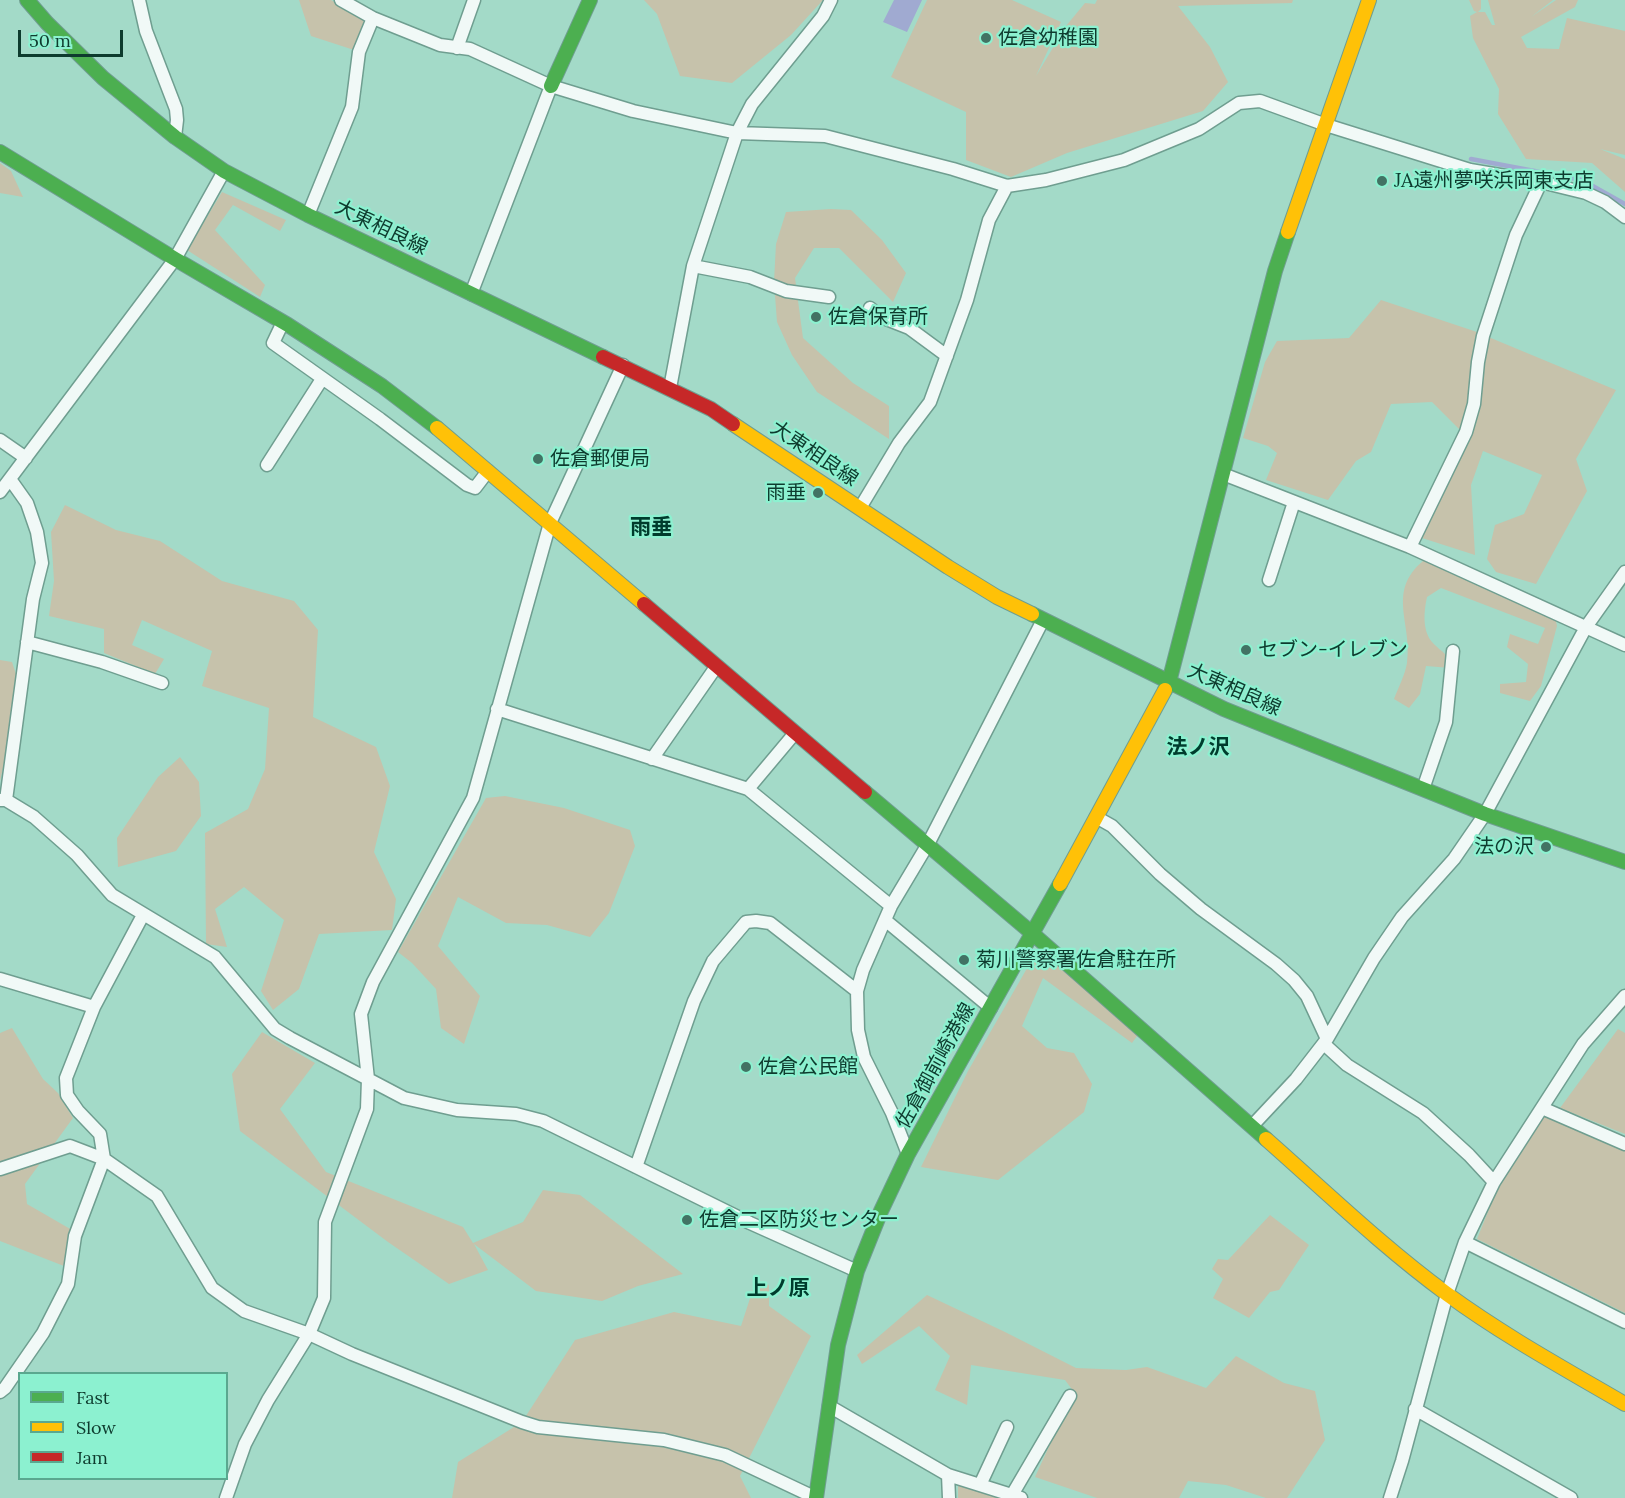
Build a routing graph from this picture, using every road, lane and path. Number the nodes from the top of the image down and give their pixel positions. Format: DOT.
graph roads {
  1 [pos="27,0"];
  2 [pos="138,0"];
  3 [pos="340,0"];
  4 [pos="474,0"];
  5 [pos="590,0"];
  6 [pos="831,0"];
  7 [pos="1369,0"];
  8 [pos="373,18"];
  9 [pos="457,48"];
  10 [pos="551,86"];
  11 [pos="1326,125"];
  12 [pos="737,133"];
  13 [pos="174,137"];
  14 [pos="0,152"];
  15 [pos="224,171"];
  16 [pos="1541,182"];
  17 [pos="1007,186"];
  18 [pos="308,214"];
  19 [pos="1625,217"];
  20 [pos="175,259"];
  21 [pos="693,266"];
  22 [pos="471,294"];
  23 [pos="829,297"];
  24 [pos="870,308"];
  25 [pos="283,322"];
  26 [pos="947,356"];
  27 [pos="623,365"];
  28 [pos="322,379"];
  29 [pos="670,388"];
  30 [pos="0,440"];
  31 [pos="26,458"];
  32 [pos="267,465"];
  33 [pos="488,471"];
  34 [pos="1223,474"];
  35 [pos="10,479"];
  36 [pos="0,492"];
  37 [pos="1294,502"];
  38 [pos="860,508"];
  39 [pos="550,523"];
  40 [pos="1410,547"];
  41 [pos="1625,573"];
  42 [pos="1269,580"];
  43 [pos="1043,620"];
  44 [pos="1586,627"];
  45 [pos="27,642"];
  46 [pos="1625,645"];
  47 [pos="1453,651"];
  48 [pos="716,667"];
  49 [pos="1169,682"];
  50 [pos="162,683"];
  51 [pos="497,709"];
  52 [pos="795,733"];
  53 [pos="652,759"];
  54 [pos="748,789"];
  55 [pos="1423,789"];
  56 [pos="3,800"];
  57 [pos="1485,814"];
  58 [pos="1096,817"];
  59 [pos="928,844"];
  60 [pos="1625,862"];
  61 [pos="891,906"];
  62 [pos="143,915"];
  63 [pos="885,920"];
  64 [pos="1033,934"];
  65 [pos="0,979"];
  66 [pos="857,991"];
  67 [pos="1625,996"];
  68 [pos="94,1007"];
  69 [pos="991,1008"];
  70 [pos="1326,1042"];
  71 [pos="368,1079"];
  72 [pos="1542,1108"];
  73 [pos="1252,1126"];
  74 [pos="1625,1143"];
  75 [pos="909,1154"];
  76 [pos="104,1159"];
  77 [pos="636,1167"];
  78 [pos="0,1169"];
  79 [pos="1494,1182"];
  80 [pos="1466,1242"];
  81 [pos="857,1271"];
  82 [pos="1447,1293"];
  83 [pos="1625,1322"];
  84 [pos="309,1334"];
  85 [pos="0,1392"];
  86 [pos="1070,1396"];
  87 [pos="1625,1404"];
  88 [pos="830,1406"];
  89 [pos="1415,1410"];
  90 [pos="1007,1427"];
  91 [pos="948,1475"];
  92 [pos="980,1485"];
  93 [pos="800,1494"];
  94 [pos="1016,1497"];
  95 [pos="226,1498"];
  96 [pos="816,1498"];
  97 [pos="949,1498"];
  98 [pos="1390,1498"];
  99 [pos="1571,1498"];
  1 -- 13 [label="street, 大東相良線"];
  2 -- 13 [label="street"];
  3 -- 8 [label="street"];
  4 -- 9 [label="street"];
  5 -- 10 [label="street"];
  6 -- 12 [label="street"];
  7 -- 11 [label="street, 佐倉御前崎港線"];
  8 -- 9 [label="street"];
  8 -- 18 [label="street"];
  9 -- 10 [label="street"];
  10 -- 12 [label="street"];
  10 -- 22 [label="street"];
  11 -- 16 [label="street"];
  11 -- 17 [label="street"];
  11 -- 34 [label="street, 佐倉御前崎港線"];
  12 -- 17 [label="street"];
  12 -- 21 [label="street"];
  13 -- 15 [label="street, 大東相良線"];
  14 -- 20 [label="street"];
  15 -- 18 [label="street, 大東相良線"];
  15 -- 20 [label="street"];
  16 -- 19 [label="street"];
  16 -- 40 [label="street"];
  17 -- 26 [label="street"];
  18 -- 22 [label="street, 大東相良線"];
  20 -- 25 [label="street"];
  20 -- 31 [label="street"];
  21 -- 23 [label="street"];
  21 -- 29 [label="street"];
  22 -- 27 [label="street, 大東相良線"];
  24 -- 26 [label="street"];
  25 -- 28 [label="street"];
  25 -- 33 [label="street"];
  26 -- 38 [label="street"];
  27 -- 29 [label="street, 大東相良線"];
  27 -- 39 [label="street"];
  28 -- 32 [label="street"];
  28 -- 33 [label="street"];
  29 -- 38 [label="street, 大東相良線"];
  30 -- 31 [label="street"];
  31 -- 35 [label="street"];
  33 -- 39 [label="street"];
  34 -- 37 [label="street"];
  34 -- 49 [label="street, 佐倉御前崎港線"];
  35 -- 36 [label="street"];
  35 -- 45 [label="street"];
  37 -- 40 [label="street"];
  37 -- 42 [label="street"];
  38 -- 43 [label="street, 大東相良線"];
  39 -- 48 [label="street"];
  39 -- 51 [label="street"];
  40 -- 44 [label="street"];
  41 -- 44 [label="street"];
  43 -- 49 [label="street, 大東相良線"];
  43 -- 59 [label="street"];
  44 -- 46 [label="street"];
  44 -- 57 [label="street"];
  45 -- 50 [label="street"];
  45 -- 56 [label="street"];
  47 -- 55 [label="street"];
  48 -- 52 [label="street"];
  48 -- 53 [label="street"];
  49 -- 55 [label="street, 大東相良線"];
  49 -- 58 [label="street, 佐倉御前崎港線"];
  51 -- 53 [label="street"];
  51 -- 71 [label="street"];
  52 -- 54 [label="street"];
  52 -- 59 [label="street"];
  53 -- 54 [label="street"];
  54 -- 61 [label="street"];
  55 -- 57 [label="street, 大東相良線"];
  56 -- 62 [label="street"];
  57 -- 60 [label="street, 大東相良線"];
  57 -- 70 [label="street"];
  58 -- 64 [label="street, 佐倉御前崎港線"];
  58 -- 70 [label="street"];
  59 -- 61 [label="street"];
  59 -- 64 [label="street"];
  61 -- 63 [label="street"];
  62 -- 68 [label="street"];
  62 -- 71 [label="street"];
  63 -- 66 [label="street"];
  63 -- 69 [label="street"];
  64 -- 69 [label="street, 佐倉御前崎港線"];
  64 -- 73 [label="street"];
  65 -- 68 [label="street"];
  66 -- 75 [label="street"];
  66 -- 77 [label="street"];
  67 -- 72 [label="street"];
  68 -- 76 [label="street"];
  69 -- 75 [label="street, 佐倉御前崎港線"];
  70 -- 73 [label="street"];
  70 -- 79 [label="street"];
  71 -- 77 [label="street"];
  71 -- 84 [label="street"];
  72 -- 74 [label="street"];
  72 -- 79 [label="street"];
  73 -- 82 [label="street"];
  75 -- 81 [label="street, 佐倉御前崎港線"];
  76 -- 78 [label="street"];
  76 -- 84 [label="street"];
  76 -- 85 [label="street"];
  77 -- 81 [label="street"];
  79 -- 80 [label="street"];
  80 -- 82 [label="street"];
  80 -- 83 [label="street"];
  81 -- 88 [label="street, 佐倉御前崎港線"];
  82 -- 87 [label="street"];
  82 -- 89 [label="street"];
  84 -- 93 [label="street"];
  84 -- 95 [label="street"];
  86 -- 94 [label="street"];
  88 -- 91 [label="street"];
  88 -- 96 [label="street, 佐倉御前崎港線"];
  89 -- 98 [label="street"];
  89 -- 99 [label="street"];
  90 -- 92 [label="street"];
  91 -- 92 [label="street"];
  91 -- 97 [label="street"];
  92 -- 94 [label="street"];
  93 -- 96 [label="street"];
}
